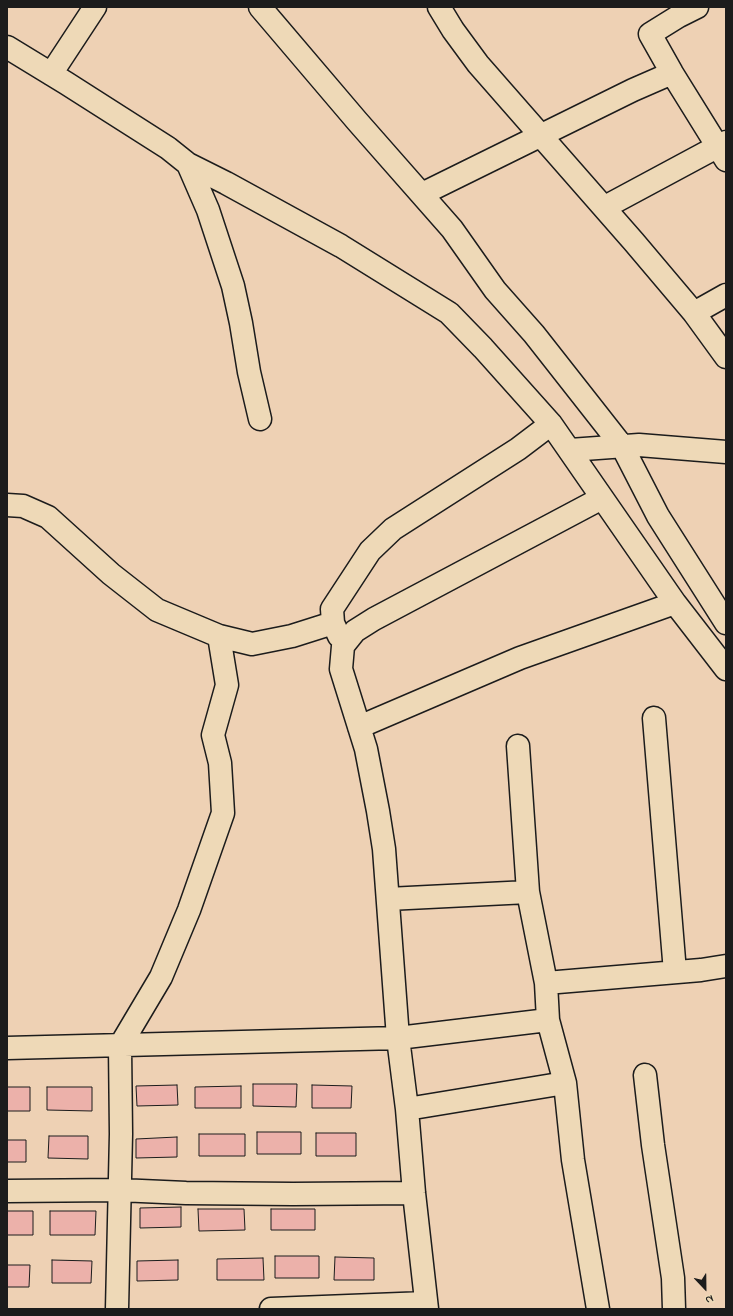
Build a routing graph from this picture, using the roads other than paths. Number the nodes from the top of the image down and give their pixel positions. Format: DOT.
graph roads {
  1 [pos="95,7"];
  2 [pos="260,7"];
  3 [pos="439,7"];
  4 [pos="697,7"];
  5 [pos="7,47"];
  6 [pos="672,73"];
  7 [pos="51,74"];
  8 [pos="541,135"];
  9 [pos="723,149"];
  10 [pos="188,164"];
  11 [pos="422,194"];
  12 [pos="605,207"];
  13 [pos="726,296"];
  14 [pos="694,313"];
  15 [pos="726,357"];
  16 [pos="260,419"];
  17 [pos="551,424"];
  18 [pos="622,446"];
  19 [pos="570,450"];
  20 [pos="726,452"];
  21 [pos="602,498"];
  22 [pos="7,505"];
  23 [pos="675,603"];
  24 [pos="333,623"];
  25 [pos="726,623"];
  26 [pos="219,636"];
  27 [pos="343,646"];
  28 [pos="726,669"];
  29 [pos="654,718"];
  30 [pos="359,727"];
  31 [pos="518,746"];
  32 [pos="528,892"];
  33 [pos="388,900"];
  34 [pos="726,966"];
  35 [pos="675,972"];
  36 [pos="546,983"];
  37 [pos="548,1020"];
  38 [pos="398,1038"];
  39 [pos="120,1046"];
  40 [pos="7,1048"];
  41 [pos="645,1075"];
  42 [pos="565,1083"];
  43 [pos="407,1109"];
  44 [pos="119,1190"];
  45 [pos="7,1191"];
  46 [pos="414,1193"];
  47 [pos="426,1306"];
  48 [pos="117,1309"];
  49 [pos="271,1309"];
  50 [pos="598,1309"];
  51 [pos="674,1309"];
  1 -- 7 [label="street"];
  2 -- 11 [label="street"];
  3 -- 8 [label="street"];
  4 -- 6 [label="street"];
  5 -- 7 [label="street"];
  6 -- 8 [label="street"];
  6 -- 9 [label="street"];
  7 -- 10 [label="street"];
  8 -- 11 [label="street"];
  8 -- 12 [label="street"];
  9 -- 12 [label="street"];
  10 -- 16 [label="street"];
  10 -- 17 [label="street"];
  11 -- 18 [label="street"];
  12 -- 14 [label="street"];
  13 -- 14 [label="street"];
  14 -- 15 [label="street"];
  17 -- 19 [label="street"];
  17 -- 24 [label="street"];
  18 -- 19 [label="street"];
  18 -- 20 [label="street"];
  18 -- 25 [label="street"];
  19 -- 21 [label="street"];
  21 -- 23 [label="street"];
  21 -- 27 [label="street"];
  22 -- 26 [label="street"];
  23 -- 28 [label="street"];
  23 -- 30 [label="street"];
  24 -- 26 [label="street"];
  24 -- 27 [label="street"];
  26 -- 39 [label="street"];
  27 -- 30 [label="street"];
  29 -- 35 [label="street"];
  30 -- 33 [label="street"];
  31 -- 32 [label="street"];
  32 -- 33 [label="street"];
  32 -- 36 [label="street"];
  33 -- 38 [label="street"];
  34 -- 35 [label="street"];
  35 -- 36 [label="street"];
  36 -- 37 [label="street"];
  37 -- 38 [label="street"];
  37 -- 42 [label="street"];
  38 -- 39 [label="street"];
  38 -- 43 [label="street"];
  39 -- 40 [label="street"];
  39 -- 44 [label="street"];
  41 -- 51 [label="street"];
  42 -- 43 [label="street"];
  42 -- 50 [label="street"];
  43 -- 46 [label="street"];
  44 -- 45 [label="street"];
  44 -- 46 [label="street"];
  44 -- 48 [label="street"];
  46 -- 47 [label="street"];
  47 -- 49 [label="street"];
}
